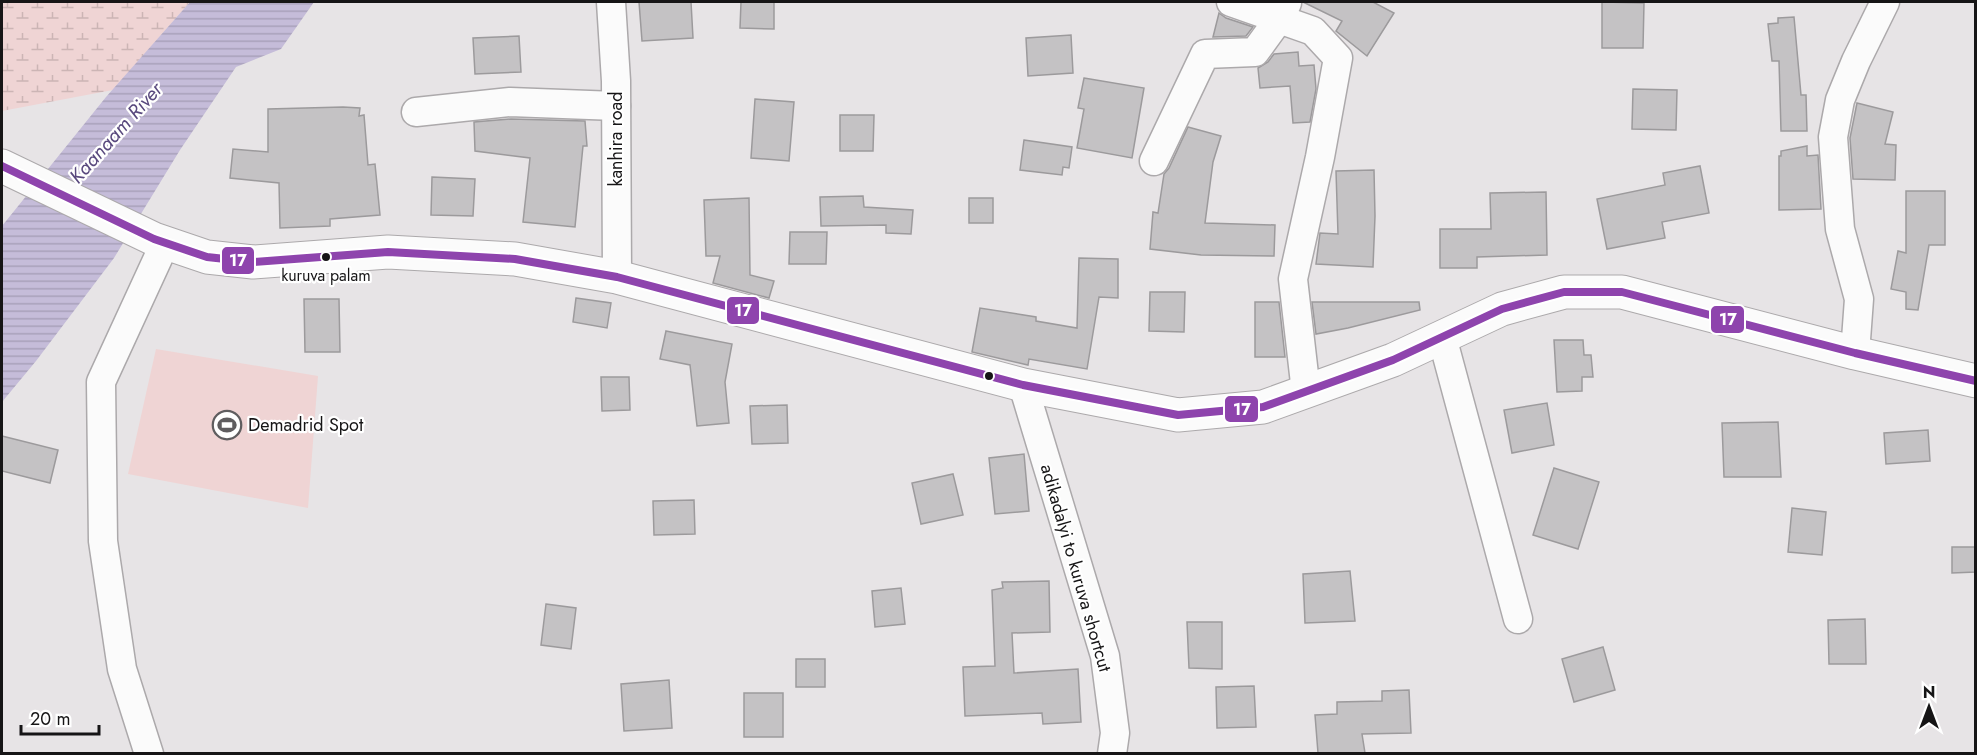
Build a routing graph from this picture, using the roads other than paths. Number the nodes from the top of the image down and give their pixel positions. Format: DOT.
graph roads {
  1 [pos="611,2"];
  2 [pos="1231,2"];
  3 [pos="1885,2"];
  4 [pos="1283,10"];
  5 [pos="616,106"];
  6 [pos="416,112"];
  7 [pos="1154,161"];
  8 [pos="6,168"];
  9 [pos="159,241"];
  10 [pos="617,277"];
  11 [pos="1442,337"];
  12 [pos="1855,352"];
  13 [pos="1976,381"];
  14 [pos="1023,385"];
  15 [pos="1306,392"];
  16 [pos="1518,619"];
  17 [pos="149,753"];
  18 [pos="1112,753"];
  1 -- 5 [label="street, kanhira road"];
  2 -- 4 [label="street"];
  3 -- 12 [label="street"];
  4 -- 7 [label="street"];
  4 -- 15 [label="street"];
  5 -- 6 [label="street"];
  5 -- 10 [label="street, kanhira road"];
  8 -- 9 [label="main road"];
  9 -- 10 [label="main road"];
  9 -- 17 [label="street"];
  10 -- 14 [label="main road"];
  11 -- 12 [label="main road"];
  11 -- 15 [label="main road"];
  11 -- 16 [label="street"];
  12 -- 13 [label="main road"];
  14 -- 15 [label="main road"];
  14 -- 18 [label="street, adikadalyi to kuruva shortcut"];
}
